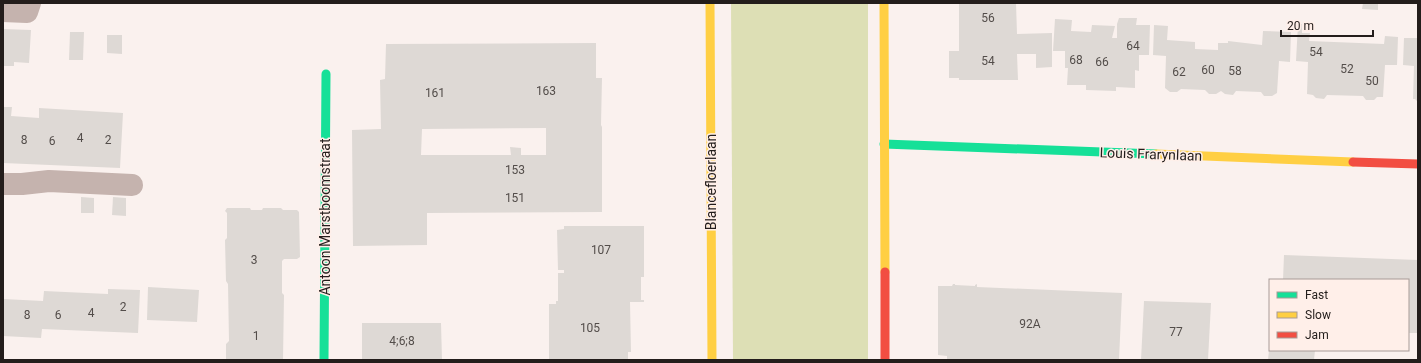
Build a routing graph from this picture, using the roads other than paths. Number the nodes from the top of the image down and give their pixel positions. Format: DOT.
graph roads {
  1 [pos="30,3"];
  2 [pos="710,3"];
  3 [pos="884,3"];
  4 [pos="3,11"];
  5 [pos="326,74"];
  6 [pos="884,144"];
  7 [pos="1418,164"];
  8 [pos="3,184"];
  9 [pos="132,185"];
  10 [pos="324,360"];
  11 [pos="712,360"];
  12 [pos="885,360"];
  1 -- 4 [label="street"];
  2 -- 11 [label="street, Blancefloerlaan"];
  3 -- 6 [label="street"];
  5 -- 10 [label="street, Antoon Marstboomstraat"];
  6 -- 7 [label="street, Louis Frarynlaan"];
  6 -- 12 [label="street"];
  8 -- 9 [label="street"];
}
